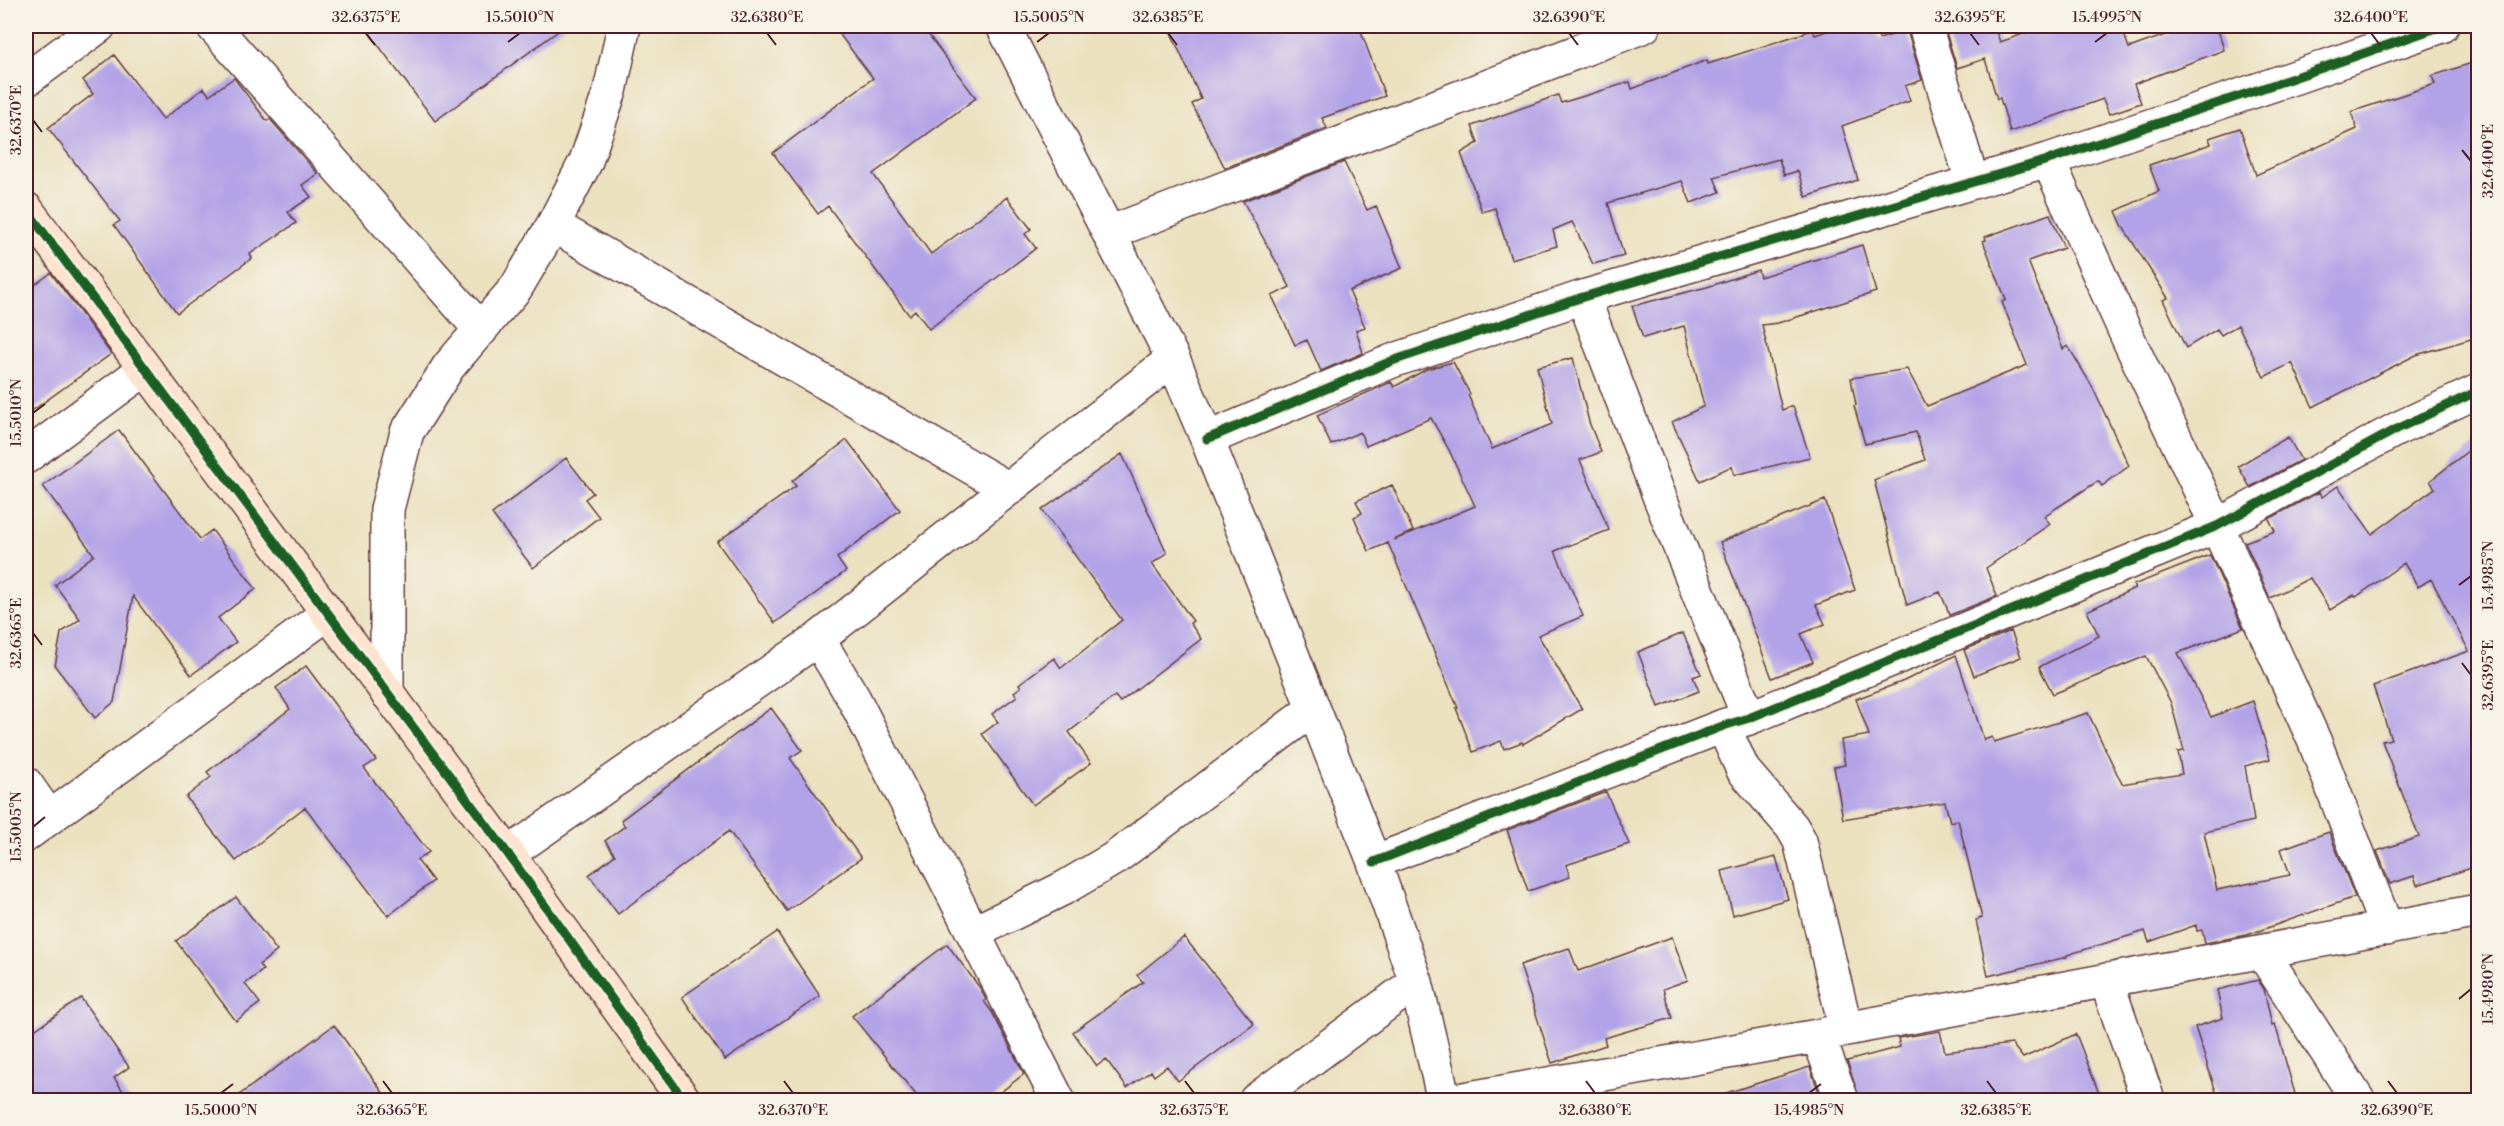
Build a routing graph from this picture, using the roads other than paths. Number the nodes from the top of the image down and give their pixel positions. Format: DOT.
graph roads {
  1 [pos="99,26"];
  2 [pos="213,26"];
  3 [pos="624,26"];
  4 [pos="1003,26"];
  5 [pos="1644,26"];
  6 [pos="1925,26"];
  7 [pos="2442,26"];
  8 [pos="26,81"];
  9 [pos="2048,160"];
  10 [pos="1972,181"];
  11 [pos="26,209"];
  12 [pos="554,225"];
  13 [pos="1109,233"];
  14 [pos="1583,297"];
  15 [pos="481,330"];
  16 [pos="1173,359"];
  17 [pos="145,369"];
  18 [pos="2478,392"];
  19 [pos="1207,439"];
  20 [pos="26,457"];
  21 [pos="1009,489"];
  22 [pos="2217,526"];
  23 [pos="328,613"];
  24 [pos="818,639"];
  25 [pos="387,693"];
  26 [pos="1313,709"];
  27 [pos="1736,722"];
  28 [pos="26,784"];
  29 [pos="37,826"];
  30 [pos="507,854"];
  31 [pos="1374,862"];
  32 [pos="2478,911"];
  33 [pos="2387,929"];
  34 [pos="973,933"];
  35 [pos="2262,952"];
  36 [pos="2106,980"];
  37 [pos="1416,982"];
  38 [pos="1832,1033"];
  39 [pos="681,1099"];
  40 [pos="1058,1101"];
  41 [pos="1256,1101"];
  42 [pos="1444,1101"];
  43 [pos="1458,1101"];
  44 [pos="1842,1101"];
  45 [pos="2148,1101"];
  46 [pos="2358,1101"];
  1 -- 8 [label="street"];
  2 -- 15 [label="street"];
  3 -- 12 [label="street"];
  4 -- 13 [label="street"];
  5 -- 13 [label="street"];
  6 -- 10 [label="street"];
  7 -- 9 [label="street"];
  9 -- 10 [label="street"];
  9 -- 22 [label="street"];
  10 -- 14 [label="street"];
  11 -- 17 [label="street"];
  12 -- 15 [label="street"];
  12 -- 21 [label="street"];
  13 -- 16 [label="street"];
  14 -- 19 [label="street"];
  14 -- 27 [label="street"];
  15 -- 25 [label="street"];
  16 -- 19 [label="street"];
  16 -- 21 [label="street"];
  17 -- 20 [label="street"];
  17 -- 23 [label="street"];
  18 -- 22 [label="street"];
  19 -- 26 [label="street"];
  21 -- 24 [label="street"];
  22 -- 27 [label="street"];
  22 -- 33 [label="street"];
  23 -- 25 [label="street"];
  23 -- 29 [label="street"];
  24 -- 30 [label="street"];
  24 -- 34 [label="street"];
  25 -- 30 [label="street"];
  26 -- 31 [label="street"];
  26 -- 34 [label="street"];
  27 -- 31 [label="street"];
  27 -- 38 [label="street"];
  28 -- 29 [label="street"];
  30 -- 39 [label="street"];
  31 -- 37 [label="street"];
  32 -- 33 [label="street"];
  33 -- 35 [label="street"];
  34 -- 40 [label="street"];
  35 -- 36 [label="street"];
  35 -- 46 [label="street"];
  36 -- 38 [label="street"];
  36 -- 45 [label="street"];
  37 -- 41 [label="street"];
  37 -- 42 [label="street"];
  38 -- 43 [label="street"];
  38 -- 44 [label="street"];
}
